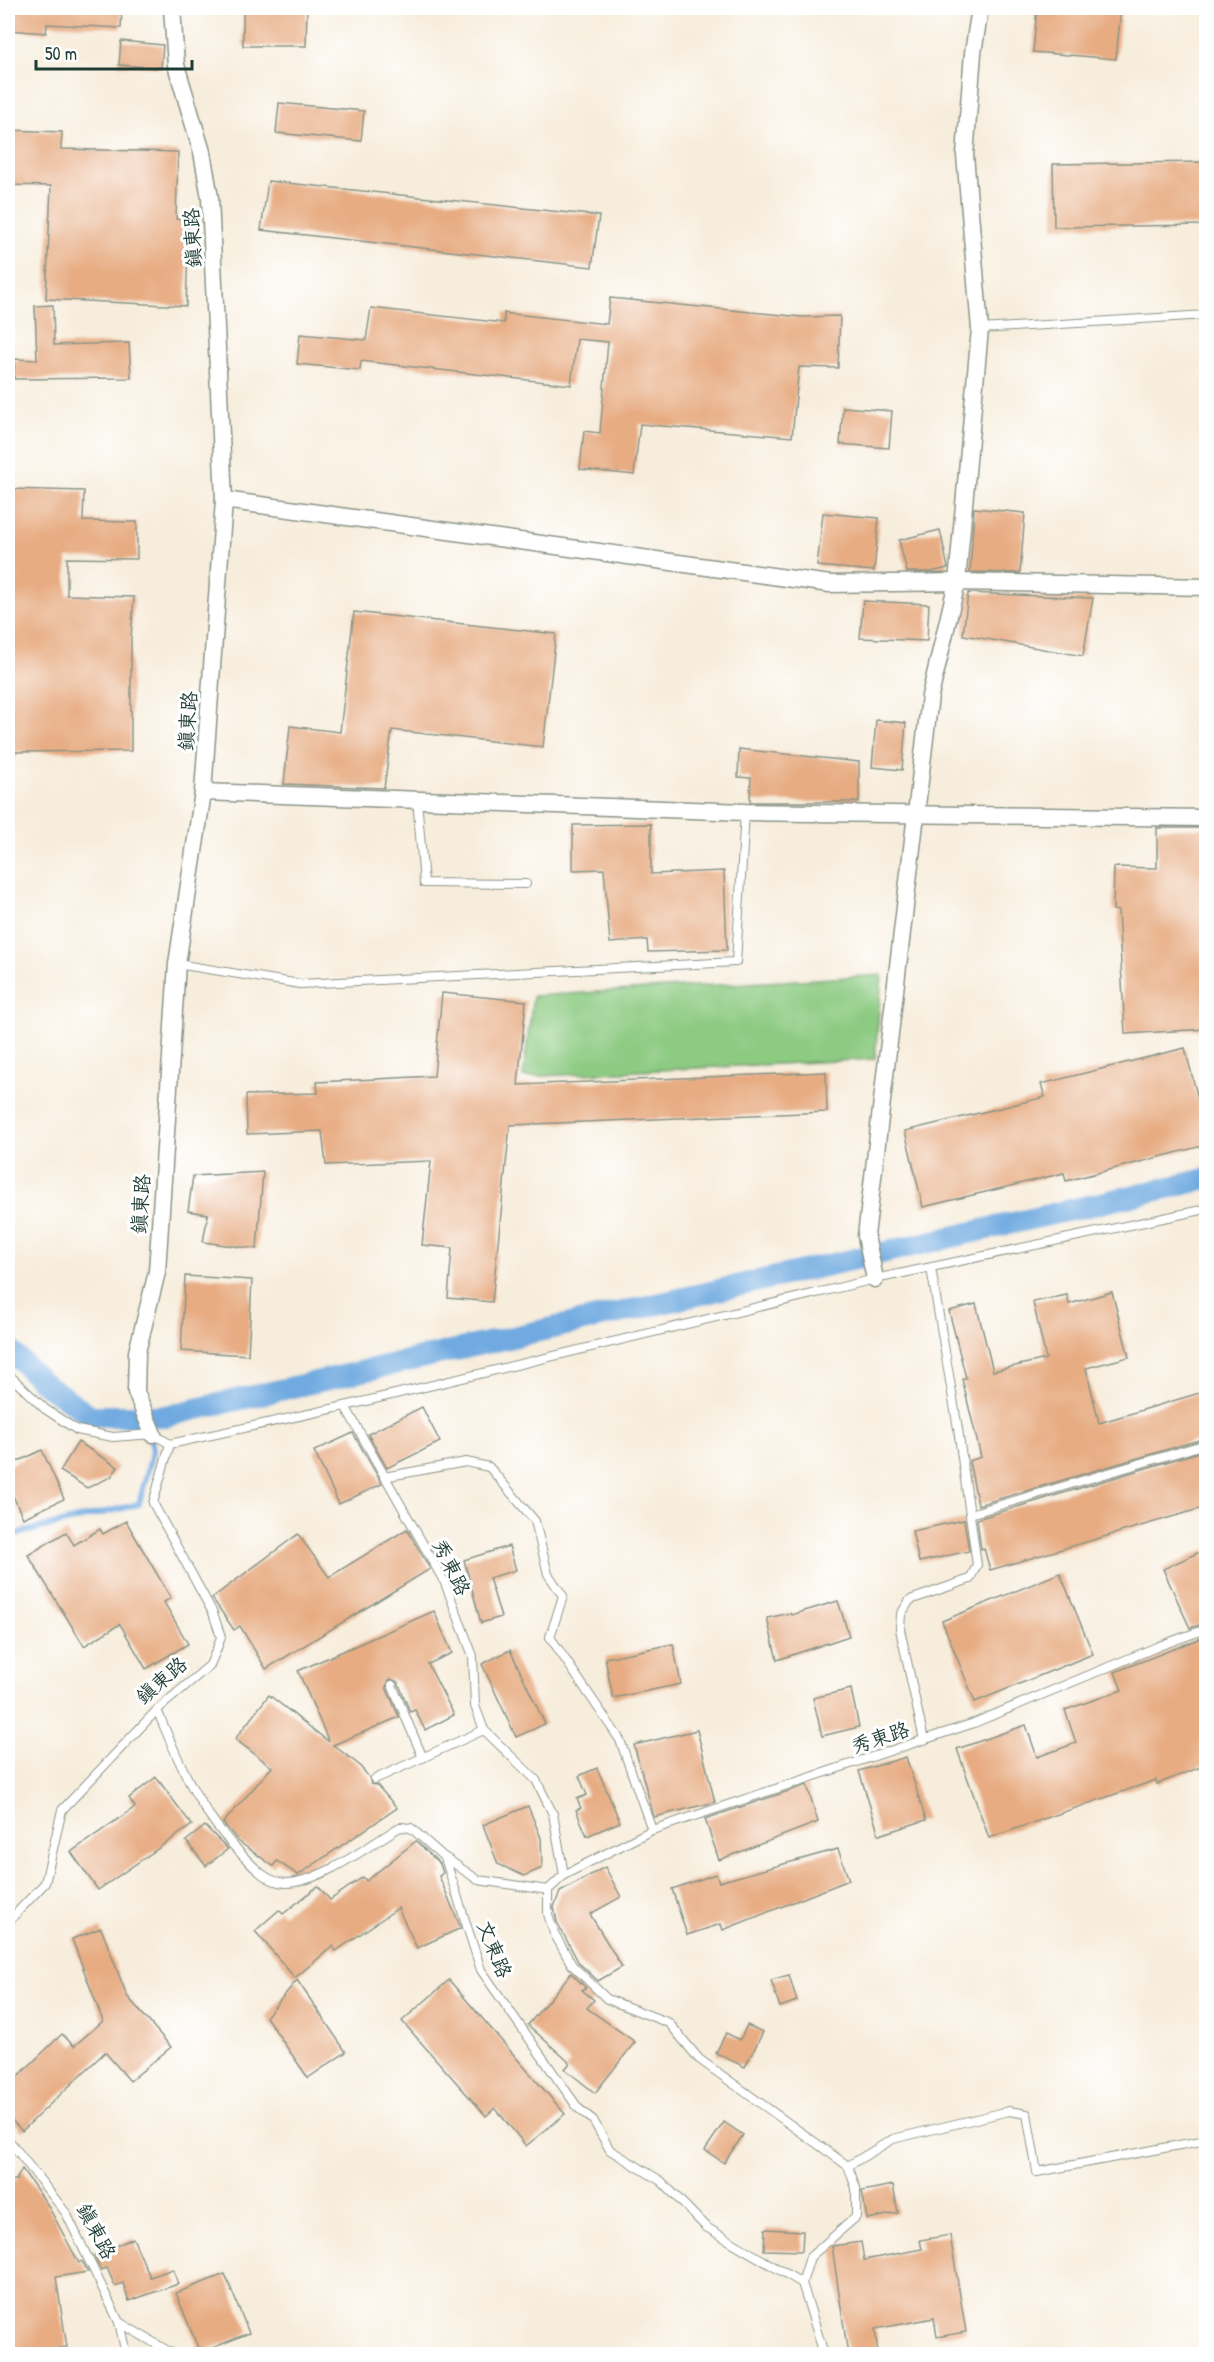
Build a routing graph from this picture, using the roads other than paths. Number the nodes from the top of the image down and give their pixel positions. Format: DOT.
graph roads {
  1 [pos="172,8"];
  2 [pos="980,8"];
  3 [pos="1206,315"];
  4 [pos="980,329"];
  5 [pos="224,500"];
  6 [pos="957,582"];
  7 [pos="1206,587"];
  8 [pos="203,792"];
  9 [pos="417,800"];
  10 [pos="745,812"];
  11 [pos="915,815"];
  12 [pos="1206,818"];
  13 [pos="525,884"];
  14 [pos="177,964"];
  15 [pos="1206,1209"];
  16 [pos="931,1268"];
  17 [pos="873,1271"];
  18 [pos="8,1374"];
  19 [pos="345,1406"];
  20 [pos="153,1434"];
  21 [pos="170,1443"];
  22 [pos="1206,1444"];
  23 [pos="384,1477"];
  24 [pos="970,1514"];
  25 [pos="1206,1629"];
  26 [pos="392,1685"];
  27 [pos="157,1710"];
  28 [pos="484,1730"];
  29 [pos="924,1740"];
  30 [pos="423,1758"];
  31 [pos="375,1779"];
  32 [pos="652,1830"];
  33 [pos="445,1858"];
  34 [pos="564,1875"];
  35 [pos="548,1890"];
  36 [pos="8,1922"];
  37 [pos="8,2139"];
  38 [pos="1206,2140"];
  39 [pos="848,2166"];
  40 [pos="802,2283"];
  41 [pos="119,2322"];
  42 [pos="126,2355"];
  43 [pos="173,2355"];
  44 [pos="824,2355"];
  1 -- 5 [label="street, 鎮東路"];
  2 -- 4 [label="street"];
  3 -- 4 [label="lane"];
  4 -- 6 [label="street"];
  5 -- 6 [label="street"];
  5 -- 8 [label="street, 鎮東路"];
  6 -- 7 [label="street"];
  6 -- 11 [label="street"];
  8 -- 9 [label="street"];
  8 -- 14 [label="street, 鎮東路"];
  9 -- 10 [label="street"];
  9 -- 13 [label="lane"];
  10 -- 11 [label="street"];
  10 -- 14 [label="lane"];
  11 -- 12 [label="street"];
  11 -- 17 [label="street"];
  14 -- 20 [label="street, 鎮東路"];
  15 -- 16 [label="lane"];
  16 -- 17 [label="lane"];
  16 -- 24 [label="lane"];
  17 -- 19 [label="lane"];
  18 -- 20 [label="lane"];
  19 -- 21 [label="lane"];
  19 -- 23 [label="lane, 秀東路"];
  20 -- 21 [label="lane"];
  21 -- 27 [label="lane, 鎮東路"];
  22 -- 24 [label="lane"];
  23 -- 28 [label="lane, 秀東路"];
  23 -- 32 [label="lane"];
  24 -- 29 [label="lane"];
  25 -- 29 [label="lane, 秀東路"];
  26 -- 30 [label="lane"];
  27 -- 33 [label="lane"];
  27 -- 36 [label="lane, 鎮東路"];
  28 -- 30 [label="lane"];
  28 -- 34 [label="lane"];
  29 -- 32 [label="lane, 秀東路"];
  30 -- 31 [label="lane"];
  32 -- 34 [label="lane, 秀東路"];
  33 -- 35 [label="lane"];
  33 -- 40 [label="lane, 文東路"];
  34 -- 35 [label="lane, 秀東路"];
  35 -- 39 [label="lane"];
  37 -- 41 [label="lane, 鎮東路"];
  38 -- 39 [label="lane"];
  39 -- 40 [label="lane"];
  40 -- 44 [label="lane"];
  41 -- 42 [label="lane, 鎮東路"];
  41 -- 43 [label="lane"];
}
